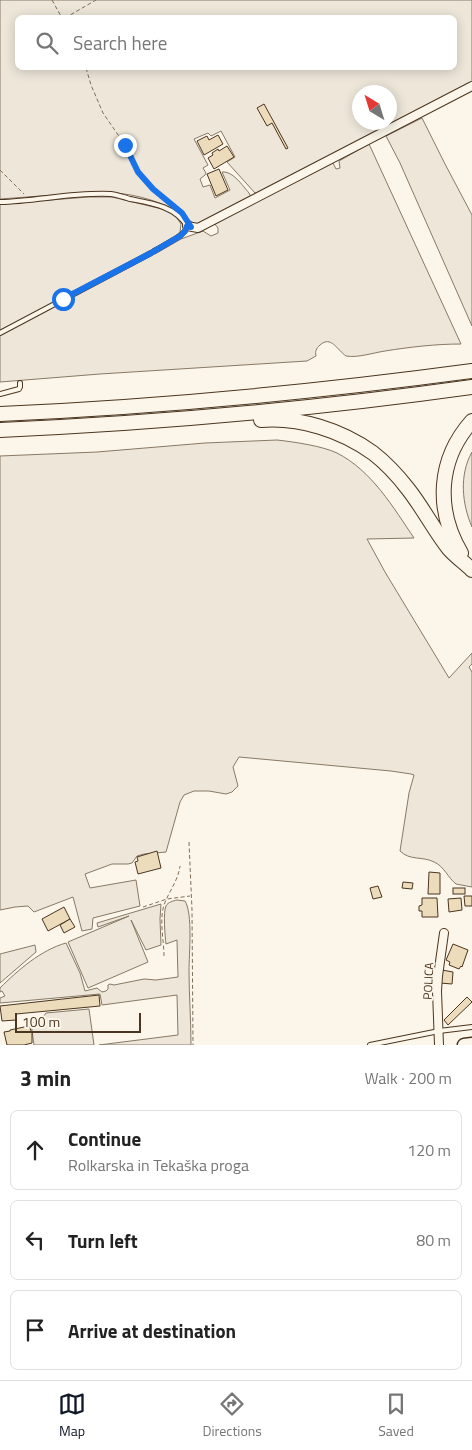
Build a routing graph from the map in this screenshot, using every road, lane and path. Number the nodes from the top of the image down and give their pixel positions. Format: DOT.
graph roads {
  1 [pos="52,0"];
  2 [pos="96,0"];
  3 [pos="62,15"];
  4 [pos="69,15"];
  5 [pos="86,70"];
  6 [pos="472,86"];
  7 [pos="0,170"];
  8 [pos="30,200"];
  9 [pos="0,202"];
  10 [pos="170,203"];
  11 [pos="187,226"];
  12 [pos="0,333"];
  13 [pos="472,371"];
  14 [pos="20,383"];
  15 [pos="472,387"];
  16 [pos="0,394"];
  17 [pos="0,414"];
  18 [pos="238,414"];
  19 [pos="472,421"];
  20 [pos="0,430"];
  21 [pos="470,568"];
  22 [pos="189,842"];
  23 [pos="180,866"];
  24 [pos="190,896"];
  25 [pos="167,899"];
  26 [pos="143,907"];
  27 [pos="444,933"];
  28 [pos="164,956"];
  29 [pos="472,1027"];
  30 [pos="440,1031"];
  31 [pos="472,1044"];
  32 [pos="193,1045"];
  33 [pos="370,1045"];
  34 [pos="439,1045"];
  35 [pos="464,1045"];
  1 -- 3 [label="path"];
  2 -- 4 [label="path"];
  5 -- 10 [label="path"];
  6 -- 11 [label="street"];
  7 -- 8 [label="path"];
  8 -- 9 [label="lane"];
  8 -- 11 [label="lane"];
  11 -- 12 [label="lane"];
  13 -- 17 [label="highway"];
  14 -- 16 [label="lane"];
  15 -- 18 [label="highway"];
  18 -- 20 [label="highway"];
  18 -- 21 [label="highway"];
  19 -- 21 [label="highway"];
  22 -- 24 [label="path"];
  23 -- 25 [label="path"];
  24 -- 25 [label="path"];
  24 -- 32 [label="path"];
  25 -- 26 [label="path"];
  25 -- 28 [label="path"];
  27 -- 30 [label="street, POLICA"];
  29 -- 30 [label="lane"];
  30 -- 33 [label="lane"];
  30 -- 34 [label="street, POLICA"];
  31 -- 35 [label="main road"];
}
